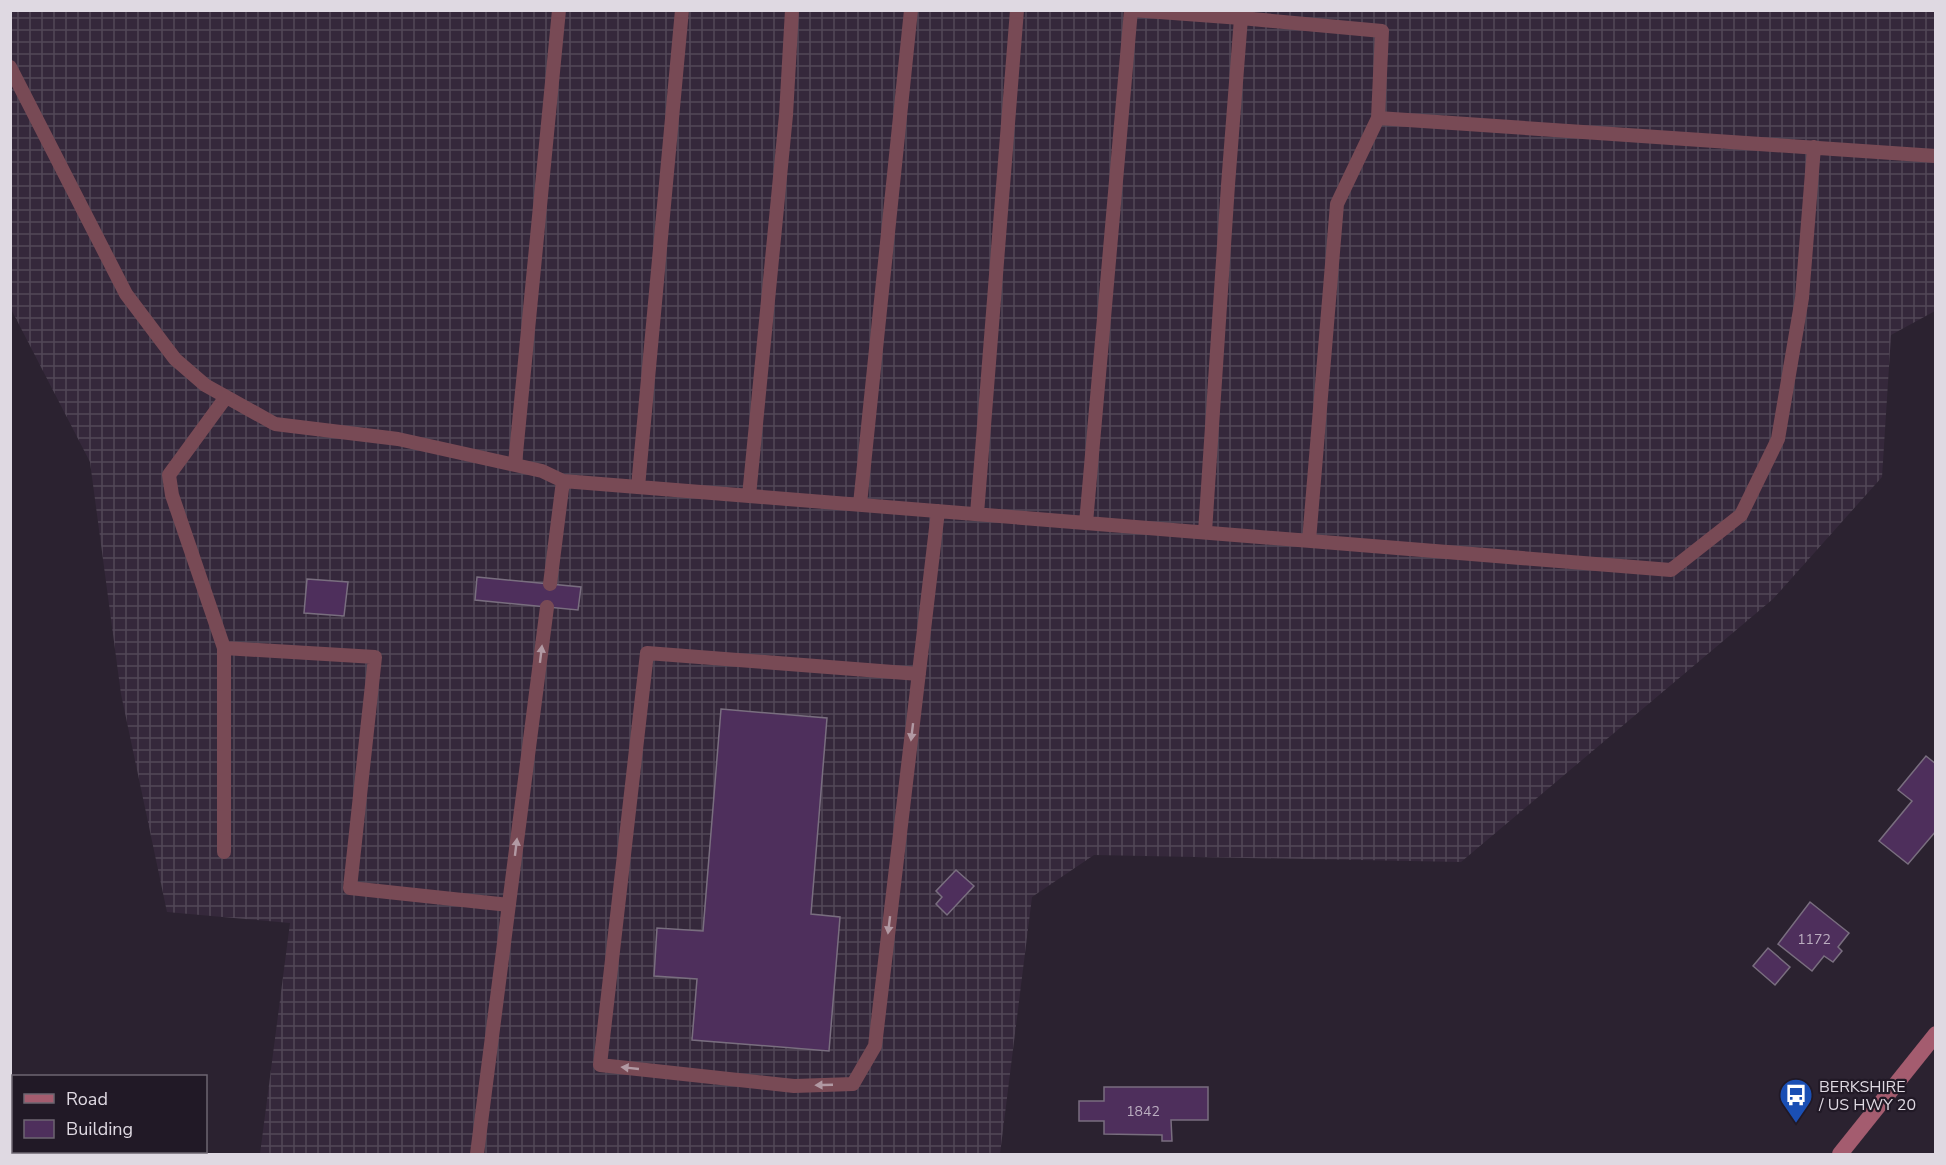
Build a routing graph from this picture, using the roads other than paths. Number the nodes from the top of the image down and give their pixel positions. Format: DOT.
graph roads {
  1 [pos="559,10"];
  2 [pos="682,10"];
  3 [pos="792,10"];
  4 [pos="911,10"];
  5 [pos="1017,10"];
  6 [pos="1132,10"];
  7 [pos="1241,18"];
  8 [pos="10,67"];
  9 [pos="1378,118"];
  10 [pos="1814,147"];
  11 [pos="1935,156"];
  12 [pos="226,397"];
  13 [pos="515,464"];
  14 [pos="563,481"];
  15 [pos="638,487"];
  16 [pos="749,496"];
  17 [pos="860,504"];
  18 [pos="938,511"];
  19 [pos="977,514"];
  20 [pos="1086,523"];
  21 [pos="1205,532"];
  22 [pos="1309,541"];
  23 [pos="550,584"];
  24 [pos="548,607"];
  25 [pos="224,648"];
  26 [pos="919,674"];
  27 [pos="224,852"];
  28 [pos="509,905"];
  29 [pos="1935,1034"];
  30 [pos="477,1155"];
  31 [pos="1840,1155"];
  1 -- 13 [label="lane"];
  2 -- 15 [label="lane"];
  3 -- 16 [label="lane"];
  4 -- 17 [label="lane"];
  5 -- 19 [label="lane"];
  6 -- 7 [label="lane"];
  6 -- 20 [label="lane"];
  7 -- 9 [label="lane"];
  7 -- 21 [label="lane"];
  8 -- 12 [label="lane"];
  9 -- 10 [label="lane"];
  9 -- 22 [label="lane"];
  10 -- 11 [label="lane"];
  10 -- 22 [label="lane"];
  12 -- 13 [label="lane"];
  12 -- 25 [label="lane"];
  13 -- 14 [label="lane"];
  14 -- 15 [label="lane"];
  14 -- 23 [label="lane"];
  15 -- 16 [label="lane"];
  16 -- 17 [label="lane"];
  17 -- 18 [label="lane"];
  18 -- 19 [label="lane"];
  18 -- 26 [label="lane"];
  19 -- 20 [label="lane"];
  20 -- 21 [label="lane"];
  21 -- 22 [label="lane"];
  28 -- 24 [label="lane, one-way"];
  25 -- 27 [label="lane"];
  25 -- 28 [label="lane"];
  26 -- 26 [label="lane, one-way"];
  28 -- 30 [label="lane"];
  29 -- 31 [label="main road"];
}
